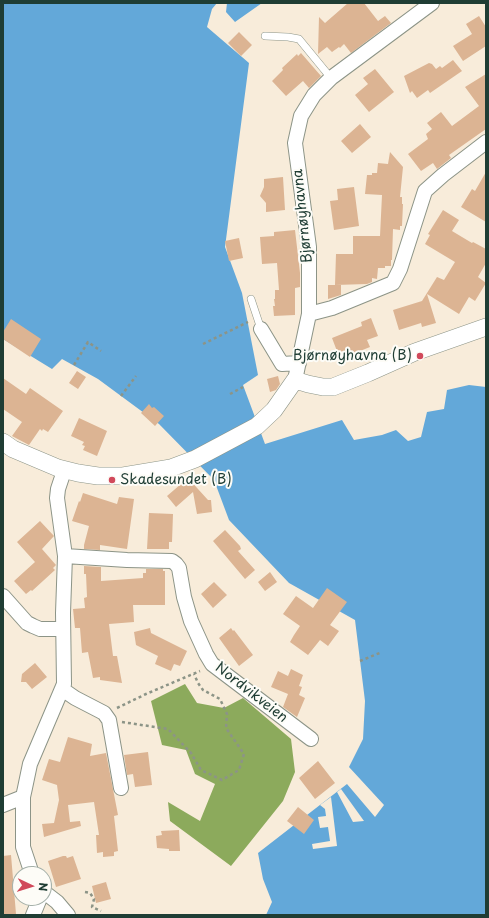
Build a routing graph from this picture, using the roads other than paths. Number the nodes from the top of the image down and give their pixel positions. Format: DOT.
graph roads {
  1 [pos="432,3"];
  2 [pos="265,36"];
  3 [pos="331,78"];
  4 [pos="486,142"];
  5 [pos="251,299"];
  6 [pos="309,314"];
  7 [pos="486,327"];
  8 [pos="261,329"];
  9 [pos="299,364"];
  10 [pos="294,382"];
  11 [pos="3,442"];
  12 [pos="66,471"];
  13 [pos="65,556"];
  14 [pos="3,596"];
  15 [pos="63,629"];
  16 [pos="62,689"];
  17 [pos="311,739"];
  18 [pos="121,788"];
  19 [pos="24,797"];
  20 [pos="3,805"];
  21 [pos="29,866"];
  22 [pos="52,898"];
  23 [pos="68,915"];
  1 -- 3 [label="street, Bjørnøyhavna"];
  2 -- 3 [label="lane"];
  3 -- 6 [label="street, Bjørnøyhavna"];
  4 -- 6 [label="street"];
  5 -- 8 [label="lane"];
  6 -- 9 [label="street, Bjørnøyhavna"];
  7 -- 10 [label="street"];
  8 -- 9 [label="street"];
  9 -- 10 [label="street, Bjørnøyhavna"];
  10 -- 12 [label="street"];
  11 -- 12 [label="street"];
  12 -- 13 [label="street"];
  13 -- 15 [label="street"];
  13 -- 17 [label="street, Nordvikveien"];
  14 -- 15 [label="street"];
  15 -- 16 [label="street"];
  16 -- 18 [label="street"];
  16 -- 19 [label="street"];
  19 -- 20 [label="street"];
  19 -- 21 [label="street"];
  22 -- 23 [label="street"];
}
